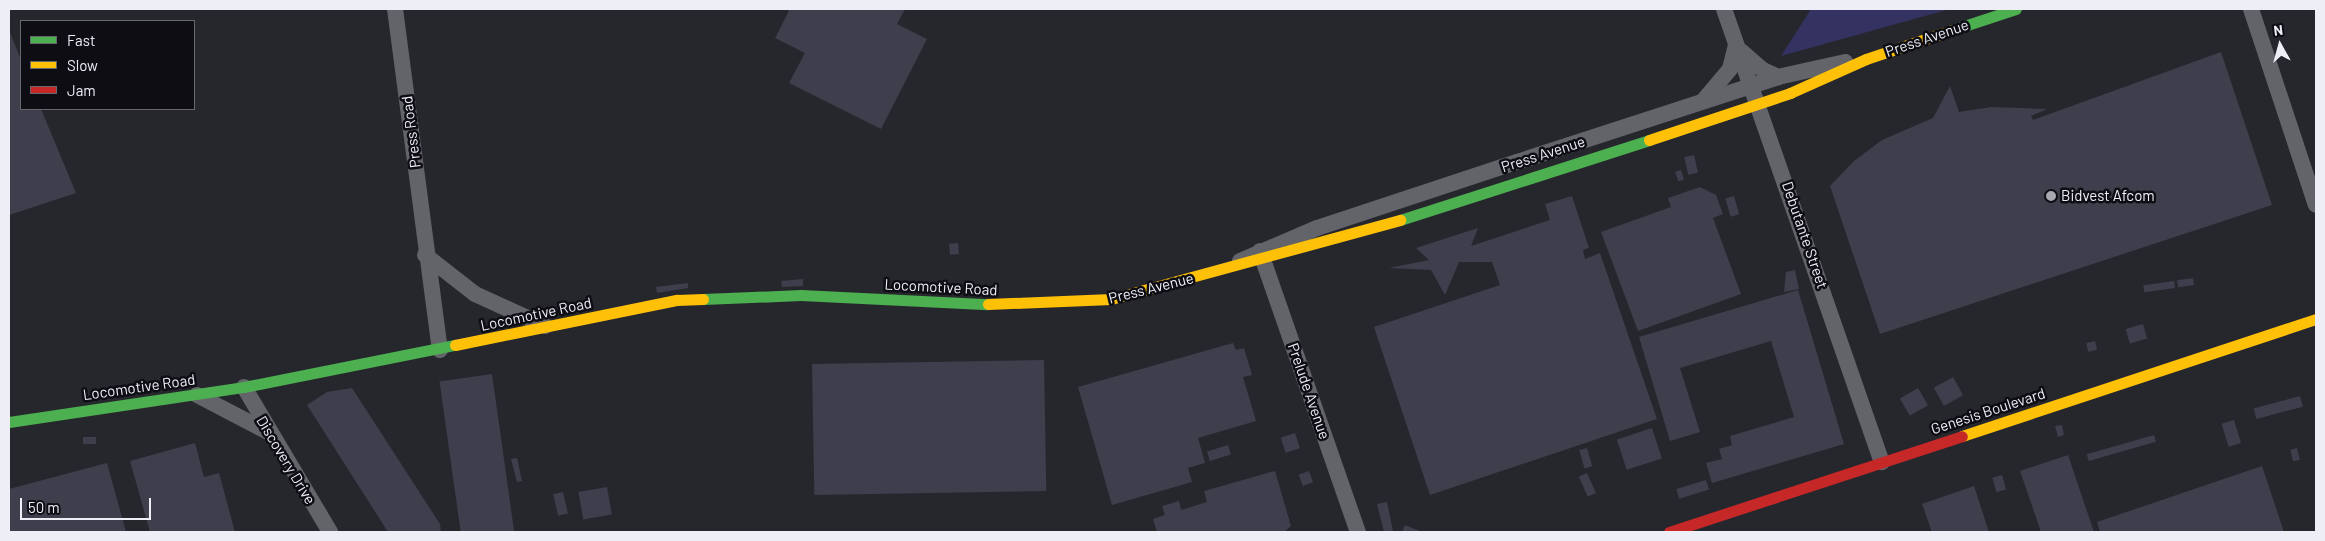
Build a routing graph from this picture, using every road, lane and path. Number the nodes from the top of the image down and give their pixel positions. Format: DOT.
graph roads {
  1 [pos="395,9"];
  2 [pos="1724,9"];
  3 [pos="2016,9"];
  4 [pos="2251,9"];
  5 [pos="1736,45"];
  6 [pos="1866,59"];
  7 [pos="1778,77"];
  8 [pos="1753,85"];
  9 [pos="1704,101"];
  10 [pos="1759,103"];
  11 [pos="1392,204"];
  12 [pos="2316,204"];
  13 [pos="1398,222"];
  14 [pos="425,255"];
  15 [pos="1261,256"];
  16 [pos="1227,268"];
  17 [pos="1074,304"];
  18 [pos="2316,319"];
  19 [pos="549,328"];
  20 [pos="440,350"];
  21 [pos="244,387"];
  22 [pos="193,394"];
  23 [pos="9,422"];
  24 [pos="268,432"];
  25 [pos="1882,462"];
  26 [pos="330,532"];
  27 [pos="1358,532"];
  28 [pos="1669,532"];
  1 -- 14 [label="street, Press Road"];
  2 -- 5 [label="street, Debutante Street"];
  3 -- 6 [label="street, Press Avenue"];
  4 -- 12 [label="street"];
  5 -- 7 [label="street"];
  5 -- 8 [label="street, Debutante Street"];
  5 -- 9 [label="street"];
  6 -- 7 [label="street, Press Avenue"];
  6 -- 10 [label="street, Press Avenue"];
  7 -- 8 [label="street, Press Avenue"];
  8 -- 9 [label="street, Press Avenue"];
  8 -- 10 [label="street, Debutante Street"];
  9 -- 11 [label="street, Press Avenue"];
  10 -- 13 [label="street, Press Avenue"];
  10 -- 25 [label="street, Debutante Street"];
  11 -- 13 [label="street"];
  11 -- 15 [label="street, Press Avenue"];
  13 -- 15 [label="street, Press Avenue"];
  14 -- 19 [label="street"];
  14 -- 20 [label="street, Press Road"];
  15 -- 16 [label="street, Press Avenue"];
  15 -- 27 [label="street, Prelude Avenue"];
  16 -- 17 [label="street, Press Avenue"];
  17 -- 19 [label="street, Locomotive Road"];
  18 -- 25 [label="street, Genesis Boulevard"];
  19 -- 20 [label="street, Locomotive Road"];
  20 -- 21 [label="street, Locomotive Road"];
  21 -- 22 [label="street, Locomotive Road"];
  21 -- 24 [label="street, Discovery Drive"];
  22 -- 23 [label="street, Locomotive Road"];
  22 -- 24 [label="street"];
  24 -- 26 [label="street, Discovery Drive"];
  25 -- 28 [label="street, Genesis Boulevard"];
}
